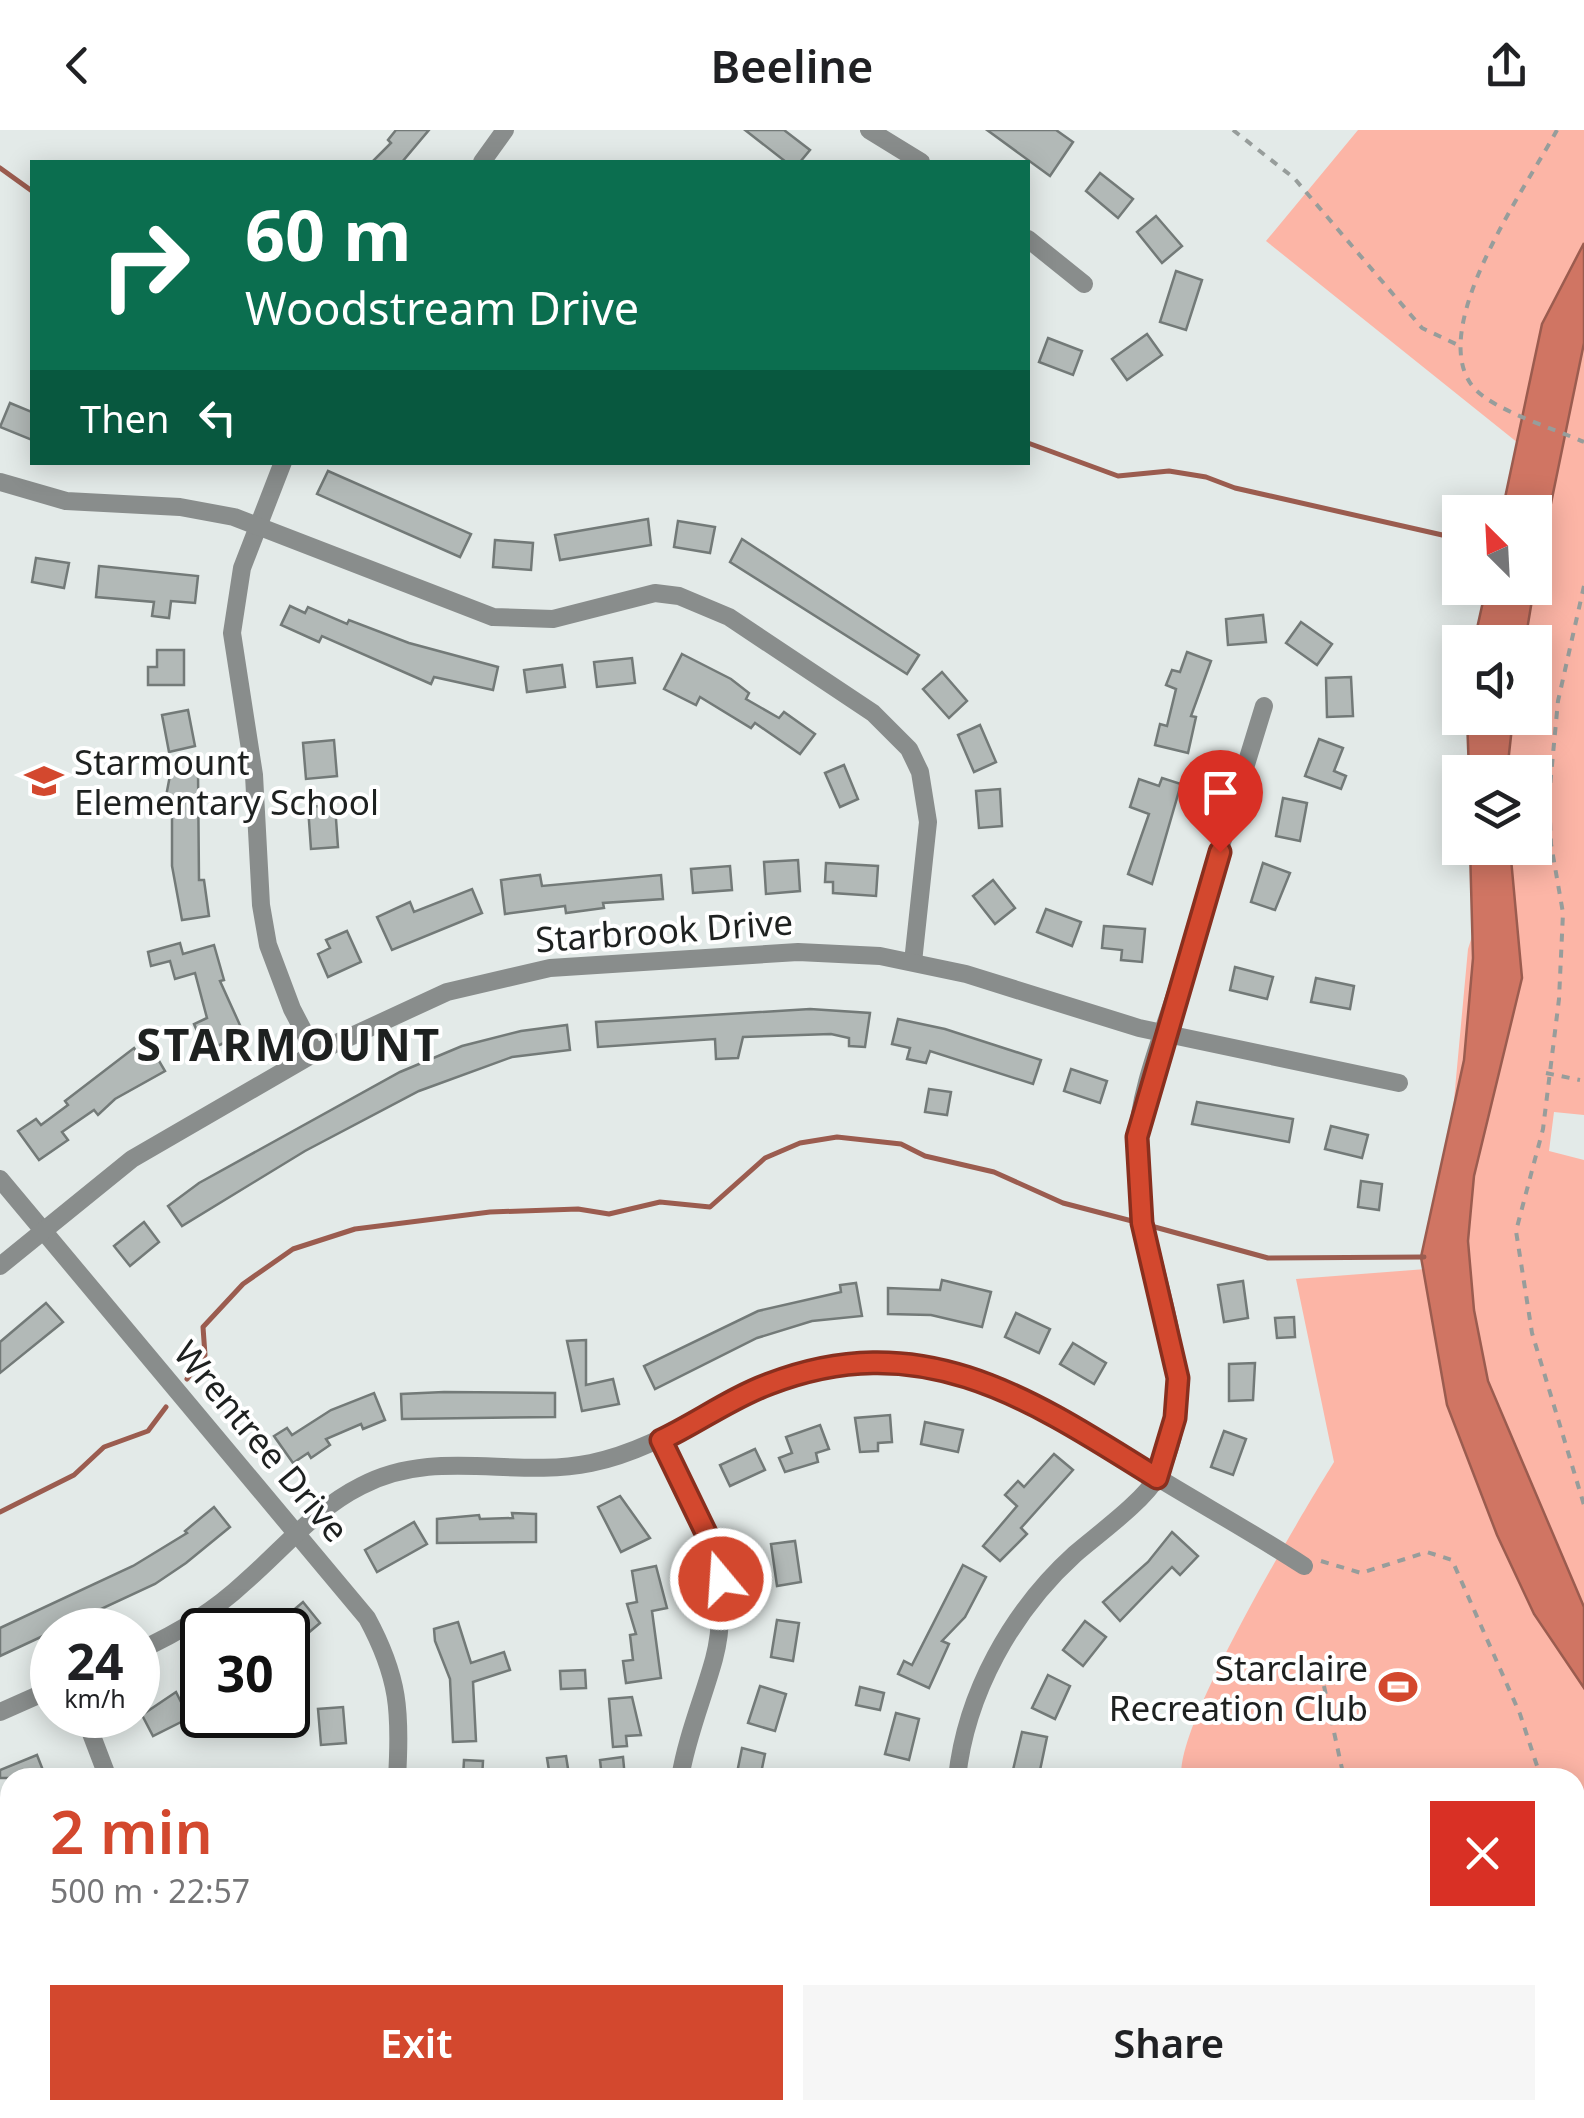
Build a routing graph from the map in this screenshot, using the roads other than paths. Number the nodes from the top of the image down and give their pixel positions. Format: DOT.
graph roads {
  1 [pos="504,130"];
  2 [pos="870,130"];
  3 [pos="483,160"];
  4 [pos="918,160"];
  5 [pos="1030,241"];
  6 [pos="1084,284"];
  7 [pos="283,465"];
  8 [pos="0,482"];
  9 [pos="259,524"];
  10 [pos="1264,706"];
  11 [pos="913,962"];
  12 [pos="1164,1034"];
  13 [pos="315,1053"];
  14 [pos="1399,1084"];
  15 [pos="0,1180"];
  16 [pos="43,1230"];
  17 [pos="0,1266"];
  18 [pos="661,1440"];
  19 [pos="1157,1478"];
  20 [pos="298,1533"];
  21 [pos="1312,1563"];
  22 [pos="160,1639"];
  23 [pos="30,1699"];
  24 [pos="0,1712"];
  25 [pos="93,1738"];
  26 [pos="104,1768"];
  27 [pos="398,1768"];
  28 [pos="683,1768"];
  29 [pos="959,1768"];
  1 -- 3 [label="street"];
  2 -- 4 [label="street"];
  5 -- 6 [label="street"];
  7 -- 9 [label="street"];
  8 -- 9 [label="street"];
  9 -- 11 [label="street"];
  9 -- 13 [label="street"];
  10 -- 12 [label="street"];
  11 -- 12 [label="street, Starbrook Drive"];
  11 -- 13 [label="street, Starbrook Drive"];
  12 -- 14 [label="street, Starbrook Drive"];
  12 -- 19 [label="street"];
  13 -- 16 [label="street, Starbrook Drive"];
  15 -- 16 [label="street, Wrentree Drive"];
  16 -- 17 [label="street, Starbrook Drive"];
  16 -- 20 [label="street, Wrentree Drive"];
  18 -- 19 [label="street"];
  18 -- 20 [label="street"];
  18 -- 28 [label="street"];
  19 -- 21 [label="street"];
  19 -- 29 [label="street"];
  20 -- 22 [label="street"];
  20 -- 27 [label="street, Wrentree Drive"];
  23 -- 24 [label="street"];
  25 -- 26 [label="street"];
}
